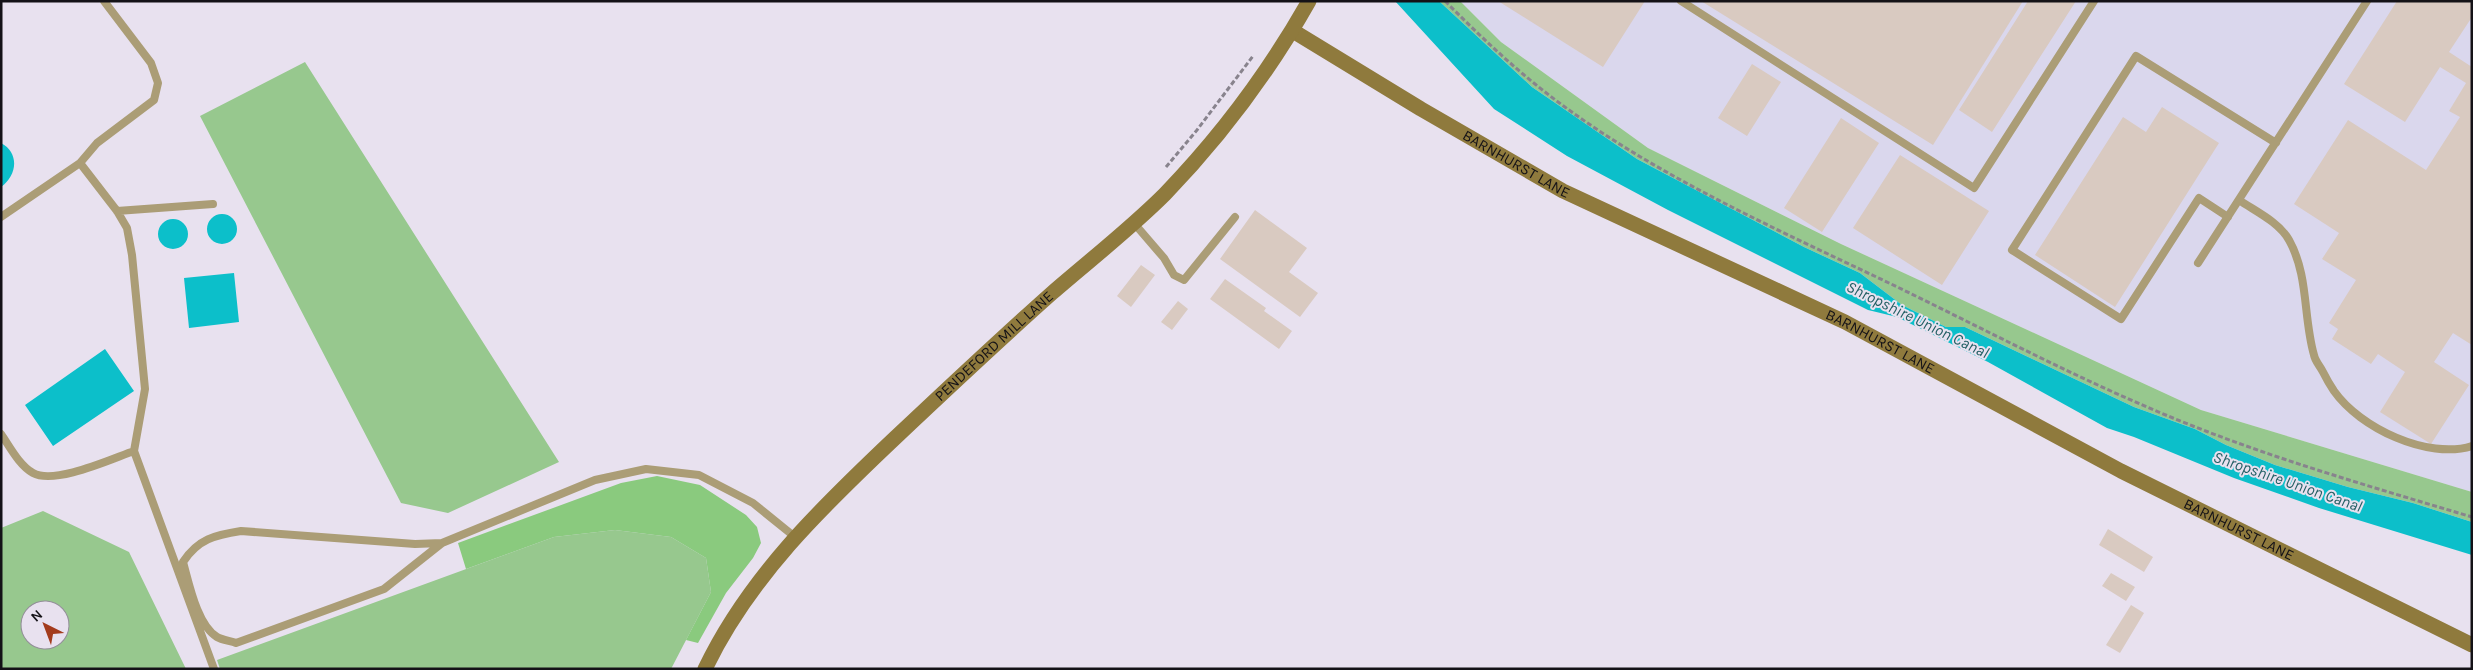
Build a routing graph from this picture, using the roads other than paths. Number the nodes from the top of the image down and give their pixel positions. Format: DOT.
graph roads {
  1 [pos="104,1"];
  2 [pos="1309,1"];
  3 [pos="1681,1"];
  4 [pos="2094,1"];
  5 [pos="2367,1"];
  6 [pos="1293,31"];
  7 [pos="2276,143"];
  8 [pos="80,163"];
  9 [pos="2239,200"];
  10 [pos="213,204"];
  11 [pos="117,211"];
  12 [pos="1,217"];
  13 [pos="1235,217"];
  14 [pos="2228,217"];
  15 [pos="1133,222"];
  16 [pos="2198,263"];
  17 [pos="1,434"];
  18 [pos="2472,446"];
  19 [pos="134,451"];
  20 [pos="795,537"];
  21 [pos="442,543"];
  22 [pos="2472,645"];
  23 [pos="214,669"];
  24 [pos="705,669"];
  1 -- 8 [label="lane"];
  2 -- 6 [label="street, PENDEFORD MILL LANE"];
  3 -- 4 [label="lane"];
  5 -- 7 [label="lane"];
  6 -- 15 [label="street, PENDEFORD MILL LANE"];
  6 -- 22 [label="street, BARNHURST LANE"];
  7 -- 9 [label="lane"];
  7 -- 14 [label="lane"];
  8 -- 11 [label="lane"];
  8 -- 12 [label="lane"];
  9 -- 14 [label="lane"];
  9 -- 18 [label="lane"];
  10 -- 11 [label="lane"];
  11 -- 19 [label="lane"];
  13 -- 15 [label="lane"];
  14 -- 16 [label="lane"];
  15 -- 20 [label="street, PENDEFORD MILL LANE"];
  17 -- 19 [label="lane"];
  19 -- 23 [label="lane"];
  20 -- 21 [label="lane"];
  20 -- 24 [label="street, PENDEFORD MILL LANE"];
  21 -- 21 [label="lane"];
}
